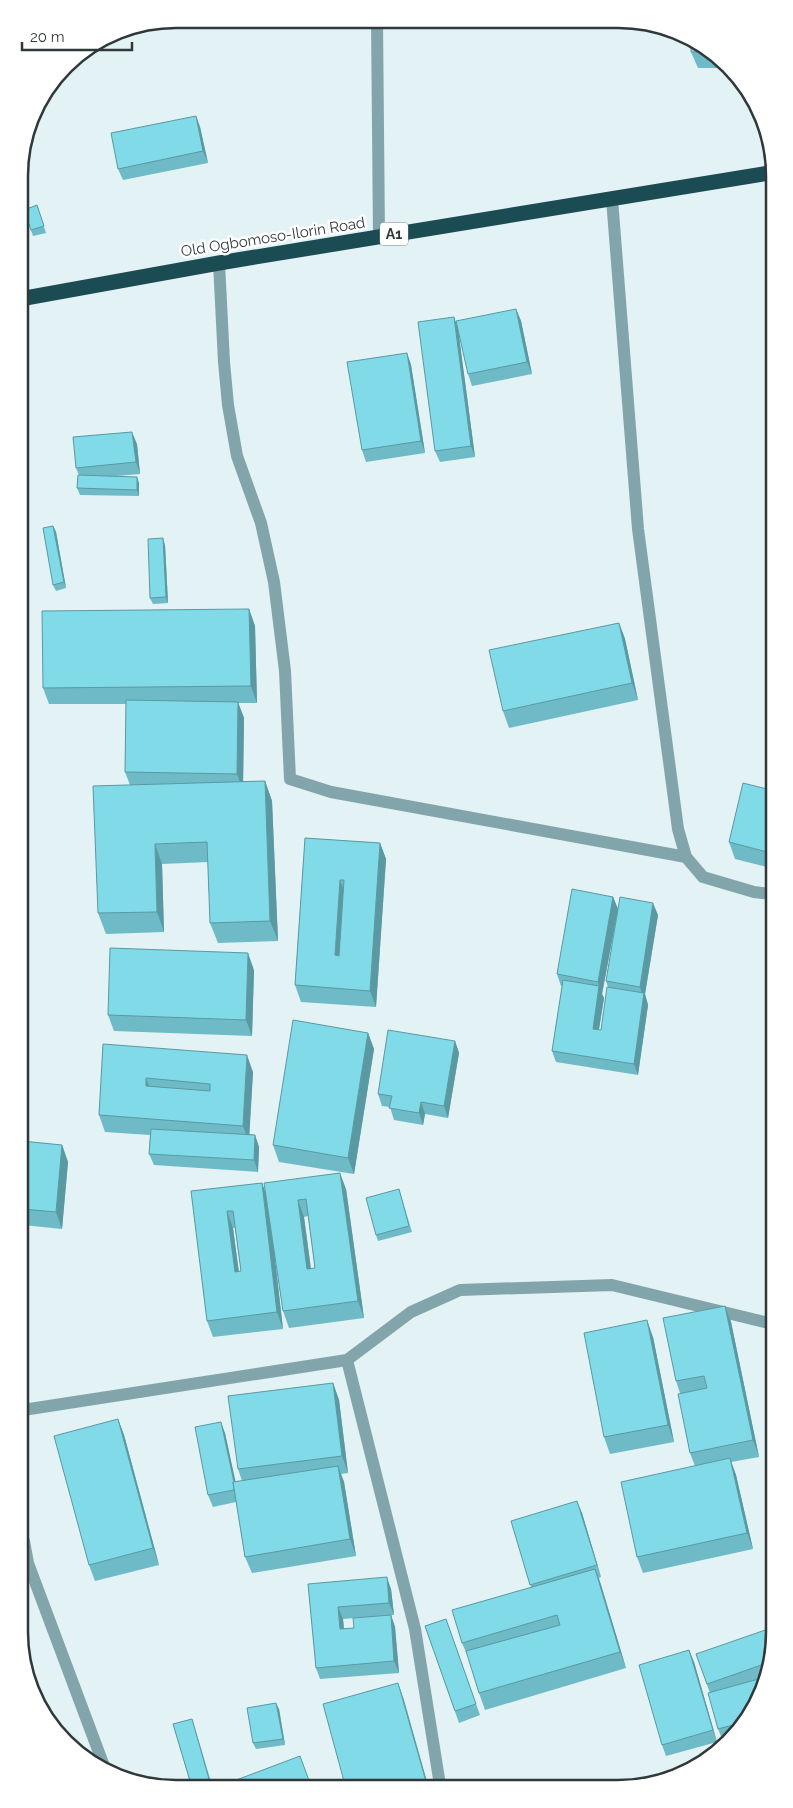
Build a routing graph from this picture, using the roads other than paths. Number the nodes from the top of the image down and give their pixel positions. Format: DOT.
graph roads {
  1 [pos="377,27"];
  2 [pos="766,174"];
  3 [pos="612,199"];
  4 [pos="379,237"];
  5 [pos="219,263"];
  6 [pos="28,298"];
  7 [pos="686,856"];
  8 [pos="766,893"];
  9 [pos="765,1322"];
  10 [pos="347,1360"];
  11 [pos="28,1409"];
  12 [pos="28,1562"];
  13 [pos="102,1761"];
  14 [pos="439,1780"];
  1 -- 4 [label="street"];
  2 -- 3 [label="highway, Old Ogbomoso-Ilorin Road / A1"];
  3 -- 4 [label="highway, Old Ogbomoso-Ilorin Road / A1"];
  3 -- 7 [label="street"];
  4 -- 5 [label="highway, Old Ogbomoso-Ilorin Road / A1"];
  5 -- 6 [label="highway, Old Ogbomoso-Ilorin Road / A1"];
  5 -- 7 [label="street"];
  7 -- 8 [label="street"];
  9 -- 10 [label="street"];
  10 -- 11 [label="street"];
  10 -- 14 [label="street"];
  12 -- 13 [label="street"];
}
